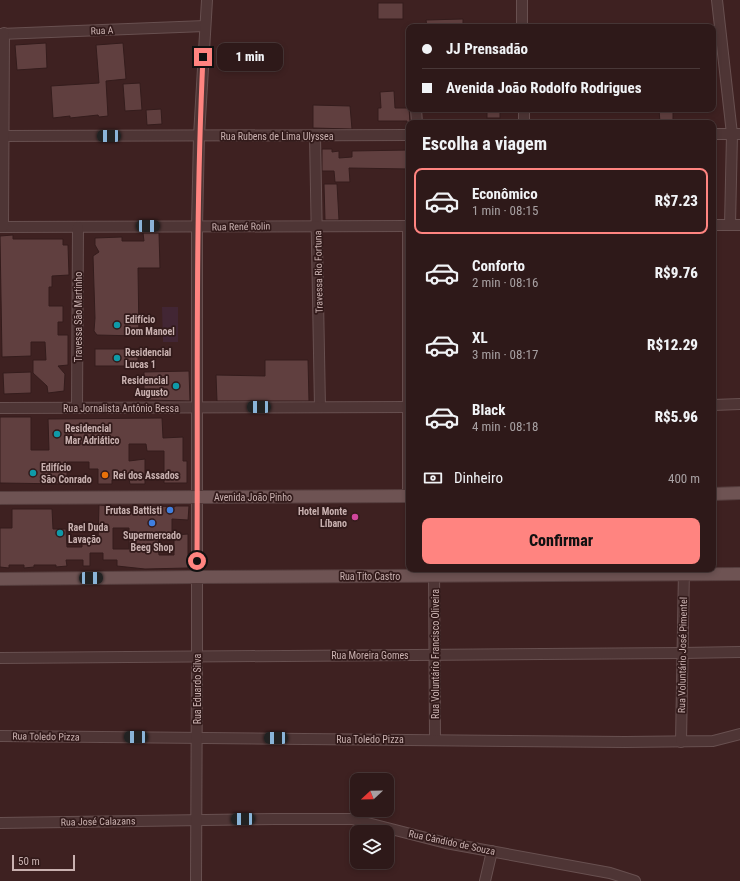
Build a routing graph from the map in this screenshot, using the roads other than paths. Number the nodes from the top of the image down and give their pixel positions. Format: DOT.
graph roads {
  1 [pos="207,0"];
  2 [pos="522,0"];
  3 [pos="717,0"];
  4 [pos="522,24"];
  5 [pos="205,26"];
  6 [pos="2,34"];
  7 [pos="716,134"];
  8 [pos="736,134"];
  9 [pos="406,135"];
  10 [pos="2,136"];
  11 [pos="199,136"];
  12 [pos="315,136"];
  13 [pos="716,225"];
  14 [pos="735,225"];
  15 [pos="317,226"];
  16 [pos="406,226"];
  17 [pos="2,227"];
  18 [pos="78,227"];
  19 [pos="197,227"];
  20 [pos="740,404"];
  21 [pos="716,405"];
  22 [pos="198,407"];
  23 [pos="320,407"];
  24 [pos="406,407"];
  25 [pos="0,408"];
  26 [pos="77,408"];
  27 [pos="740,493"];
  28 [pos="716,494"];
  29 [pos="406,496"];
  30 [pos="0,498"];
  31 [pos="197,498"];
  32 [pos="684,572"];
  33 [pos="434,573"];
  34 [pos="740,574"];
  35 [pos="197,577"];
  36 [pos="0,579"];
  37 [pos="740,652"];
  38 [pos="682,653"];
  39 [pos="434,655"];
  40 [pos="197,656"];
  41 [pos="0,658"];
  42 [pos="740,734"];
  43 [pos="0,736"];
  44 [pos="197,738"];
  45 [pos="435,740"];
  46 [pos="681,742"];
  47 [pos="195,820"];
  48 [pos="0,823"];
  49 [pos="492,851"];
  50 [pos="196,881"];
  51 [pos="485,881"];
  52 [pos="635,881"];
  1 -- 5 [label="street, Rua Eduardo Silva"];
  2 -- 4 [label="street"];
  3 -- 8 [label="street"];
  5 -- 6 [label="street, Rua A"];
  5 -- 11 [label="street, Rua Eduardo Silva"];
  6 -- 10 [label="street"];
  7 -- 8 [label="street"];
  8 -- 14 [label="street"];
  9 -- 12 [label="street, Rua Rubens de Lima Ulyssea"];
  10 -- 11 [label="street, Rua Rubens de Lima Ulyssea"];
  10 -- 17 [label="street"];
  11 -- 12 [label="street, Rua Rubens de Lima Ulyssea"];
  11 -- 19 [label="street, Rua Eduardo Silva"];
  12 -- 15 [label="street, Travessa Rio Fortuna"];
  13 -- 14 [label="street"];
  15 -- 16 [label="street, Rua René Rolin"];
  15 -- 19 [label="street, Rua René Rolin"];
  15 -- 23 [label="street, Travessa Rio Fortuna"];
  17 -- 18 [label="street, Rua René Rolin"];
  18 -- 19 [label="street, Rua René Rolin"];
  18 -- 26 [label="street, Travessa São Martinho"];
  19 -- 22 [label="street, Rua Eduardo Silva"];
  20 -- 21 [label="street"];
  22 -- 23 [label="street, Rua Jornalista Antônio Bessa"];
  22 -- 26 [label="street, Rua Jornalista Antônio Bessa"];
  22 -- 31 [label="street, Rua Eduardo Silva"];
  23 -- 24 [label="street, Rua Jornalista Antônio Bessa"];
  25 -- 26 [label="street, Rua Jornalista Antônio Bessa"];
  27 -- 28 [label="main road"];
  29 -- 31 [label="main road, Avenida João Pinho"];
  30 -- 31 [label="main road, Avenida João Pinho"];
  31 -- 35 [label="street, Rua Eduardo Silva"];
  32 -- 33 [label="main road, Rua Tito Castro"];
  32 -- 34 [label="main road, Rua Tito Castro"];
  32 -- 38 [label="street, Rua Voluntário José Pimentel"];
  33 -- 35 [label="main road, Rua Tito Castro"];
  33 -- 39 [label="street, Rua Voluntário Francisco Oliveira"];
  35 -- 36 [label="main road, Rua Tito Castro"];
  35 -- 40 [label="street, Rua Eduardo Silva"];
  37 -- 38 [label="street, Rua Moreira Gomes"];
  38 -- 39 [label="street, Rua Moreira Gomes"];
  38 -- 46 [label="street, Rua Voluntário José Pimentel"];
  39 -- 40 [label="street, Rua Moreira Gomes"];
  39 -- 45 [label="street, Rua Voluntário Francisco Oliveira"];
  40 -- 41 [label="street, Rua Moreira Gomes"];
  40 -- 44 [label="street, Rua Eduardo Silva"];
  42 -- 46 [label="street, Rua Toledo Pizza"];
  43 -- 44 [label="street, Rua Toledo Pizza"];
  44 -- 45 [label="street, Rua Toledo Pizza"];
  44 -- 47 [label="street, Rua Eduardo Silva"];
  45 -- 46 [label="street, Rua Toledo Pizza"];
  47 -- 48 [label="street, Rua José Calazans"];
  47 -- 49 [label="street, Rua Cândido de Souza"];
  47 -- 50 [label="street, Rua Eduardo Silva"];
  49 -- 51 [label="street"];
  49 -- 52 [label="street, Rua Cândido de Souza"];
}
